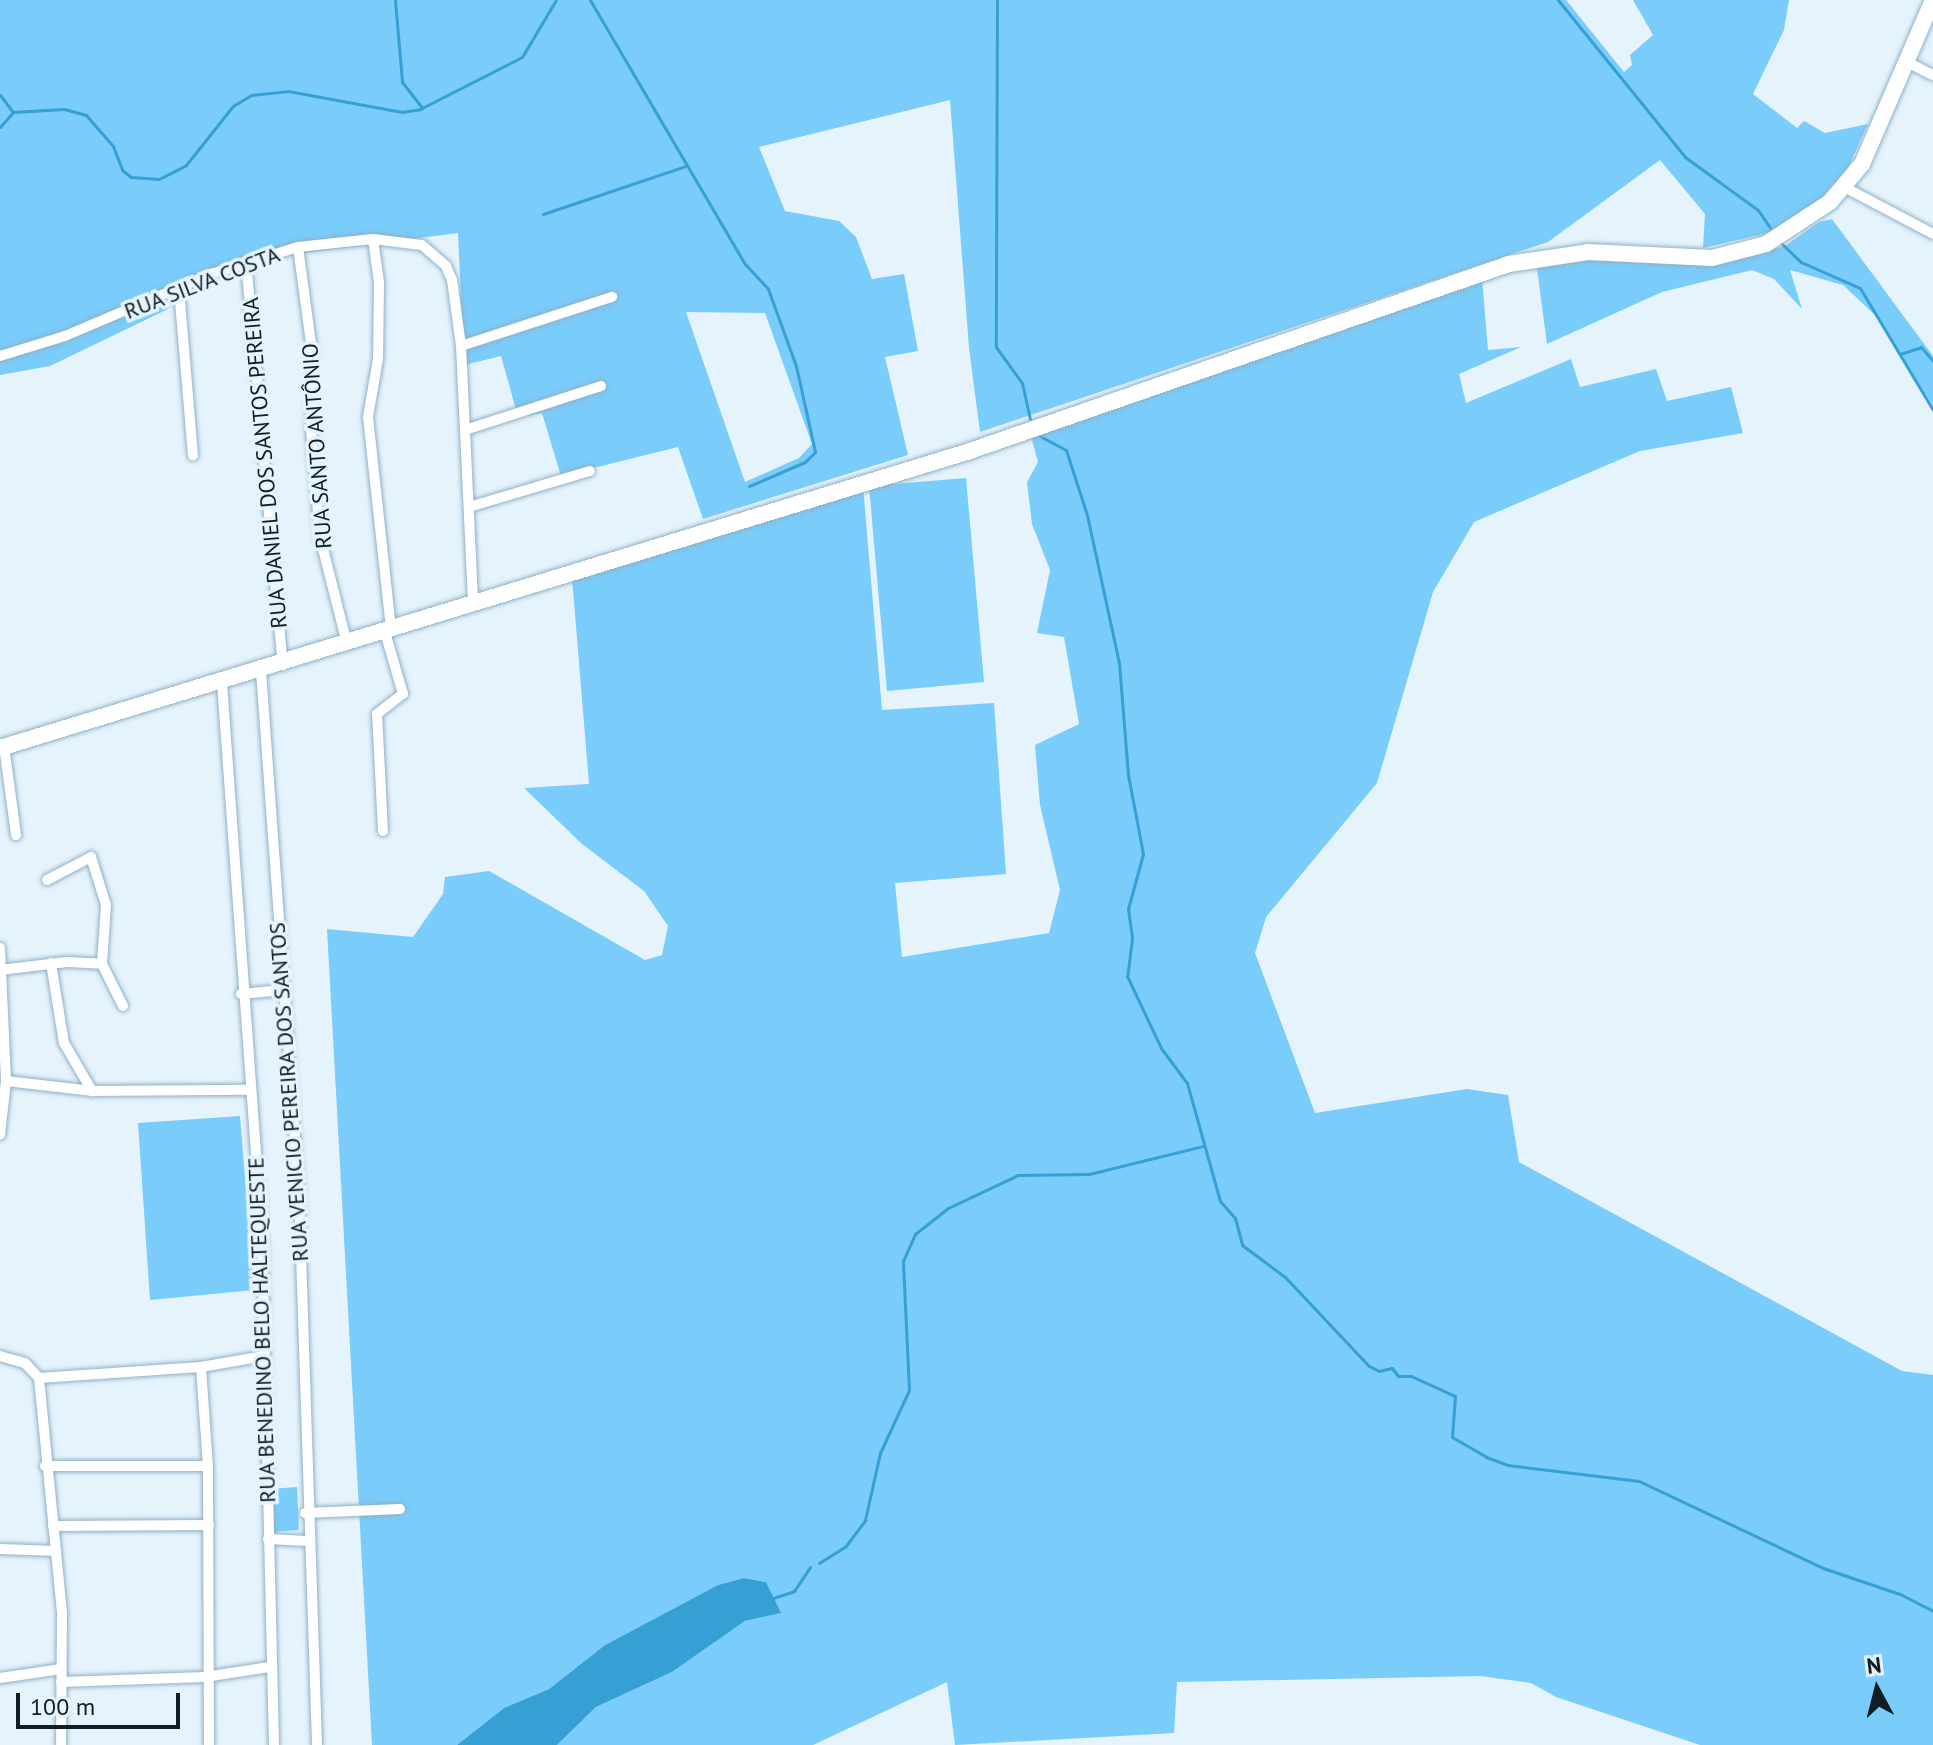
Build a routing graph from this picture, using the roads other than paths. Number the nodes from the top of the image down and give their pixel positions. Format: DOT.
graph roads {
  1 [pos="1933,0"];
  2 [pos="1930,18"];
  3 [pos="1909,63"];
  4 [pos="1933,75"];
  5 [pos="1844,187"];
  6 [pos="1933,234"];
  7 [pos="373,239"];
  8 [pos="298,247"];
  9 [pos="246,261"];
  10 [pos="179,289"];
  11 [pos="612,297"];
  12 [pos="461,346"];
  13 [pos="0,356"];
  14 [pos="601,386"];
  15 [pos="465,430"];
  16 [pos="193,455"];
  17 [pos="590,471"];
  18 [pos="469,507"];
  19 [pos="473,604"];
  20 [pos="388,631"];
  21 [pos="347,644"];
  22 [pos="283,665"];
  23 [pos="261,671"];
  24 [pos="222,683"];
  25 [pos="2,747"];
  26 [pos="383,831"];
  27 [pos="16,835"];
  28 [pos="47,880"];
  29 [pos="0,948"];
  30 [pos="51,963"];
  31 [pos="102,964"];
  32 [pos="2,970"];
  33 [pos="283,990"];
  34 [pos="241,994"];
  35 [pos="123,1006"];
  36 [pos="6,1081"];
  37 [pos="249,1090"];
  38 [pos="92,1091"];
  39 [pos="0,1135"];
  40 [pos="0,1356"];
  41 [pos="264,1356"];
  42 [pos="201,1367"];
  43 [pos="39,1378"];
  44 [pos="45,1466"];
  45 [pos="208,1466"];
  46 [pos="400,1509"];
  47 [pos="305,1513"];
  48 [pos="209,1525"];
  49 [pos="53,1526"];
  50 [pos="268,1539"];
  51 [pos="307,1541"];
  52 [pos="0,1549"];
  53 [pos="56,1551"];
  54 [pos="269,1667"];
  55 [pos="61,1669"];
  56 [pos="205,1677"];
  57 [pos="0,1678"];
  58 [pos="61,1682"];
  59 [pos="57,1744"];
  60 [pos="209,1745"];
  61 [pos="274,1745"];
  62 [pos="317,1745"];
  1 -- 2 [label="main road"];
  2 -- 3 [label="main road"];
  3 -- 4 [label="street"];
  3 -- 5 [label="main road"];
  5 -- 6 [label="street"];
  5 -- 19 [label="main road"];
  7 -- 8 [label="street, RUA SILVA COSTA"];
  7 -- 12 [label="street, RUA SILVA COSTA"];
  7 -- 20 [label="street"];
  8 -- 9 [label="street, RUA SILVA COSTA"];
  8 -- 21 [label="street, RUA SANTO ANTÔNIO"];
  9 -- 10 [label="street, RUA SILVA COSTA"];
  9 -- 22 [label="street, RUA DANIEL DOS SANTOS PEREIRA"];
  10 -- 13 [label="street, RUA SILVA COSTA"];
  10 -- 16 [label="street"];
  11 -- 12 [label="street"];
  12 -- 15 [label="street, RUA SILVA COSTA"];
  14 -- 15 [label="street"];
  15 -- 18 [label="street, RUA SILVA COSTA"];
  17 -- 18 [label="street"];
  18 -- 19 [label="street, RUA SILVA COSTA"];
  19 -- 20 [label="main road"];
  20 -- 21 [label="main road"];
  20 -- 26 [label="street"];
  21 -- 22 [label="main road"];
  22 -- 23 [label="main road"];
  23 -- 24 [label="main road"];
  23 -- 33 [label="street, RUA VENICIO PEREIRA DOS SANTOS"];
  24 -- 25 [label="main road"];
  24 -- 34 [label="street, RUA BENEDINO BELO HALTEQUESTE"];
  25 -- 27 [label="street"];
  28 -- 31 [label="street"];
  29 -- 32 [label="street"];
  30 -- 31 [label="street"];
  30 -- 32 [label="street"];
  30 -- 38 [label="street"];
  31 -- 35 [label="street"];
  32 -- 36 [label="street"];
  33 -- 34 [label="street"];
  33 -- 47 [label="street, RUA VENICIO PEREIRA DOS SANTOS"];
  34 -- 37 [label="street, RUA BENEDINO BELO HALTEQUESTE"];
  36 -- 38 [label="street"];
  36 -- 39 [label="street"];
  37 -- 38 [label="street"];
  37 -- 41 [label="street, RUA BENEDINO BELO HALTEQUESTE"];
  40 -- 43 [label="street"];
  41 -- 42 [label="street"];
  41 -- 50 [label="street, RUA BENEDINO BELO HALTEQUESTE"];
  42 -- 43 [label="street"];
  42 -- 45 [label="street"];
  43 -- 44 [label="street"];
  44 -- 45 [label="street"];
  44 -- 49 [label="street"];
  45 -- 48 [label="street"];
  46 -- 47 [label="street"];
  47 -- 51 [label="street, RUA VENICIO PEREIRA DOS SANTOS"];
  48 -- 49 [label="street"];
  48 -- 56 [label="street"];
  49 -- 53 [label="street"];
  50 -- 51 [label="street"];
  50 -- 54 [label="street, RUA BENEDINO BELO HALTEQUESTE"];
  51 -- 62 [label="street, RUA VENICIO PEREIRA DOS SANTOS"];
  52 -- 53 [label="street"];
  53 -- 55 [label="street"];
  54 -- 56 [label="street"];
  54 -- 61 [label="street, RUA BENEDINO BELO HALTEQUESTE"];
  55 -- 57 [label="street"];
  55 -- 58 [label="street"];
  56 -- 58 [label="street"];
  56 -- 60 [label="street"];
  58 -- 59 [label="street"];
}
